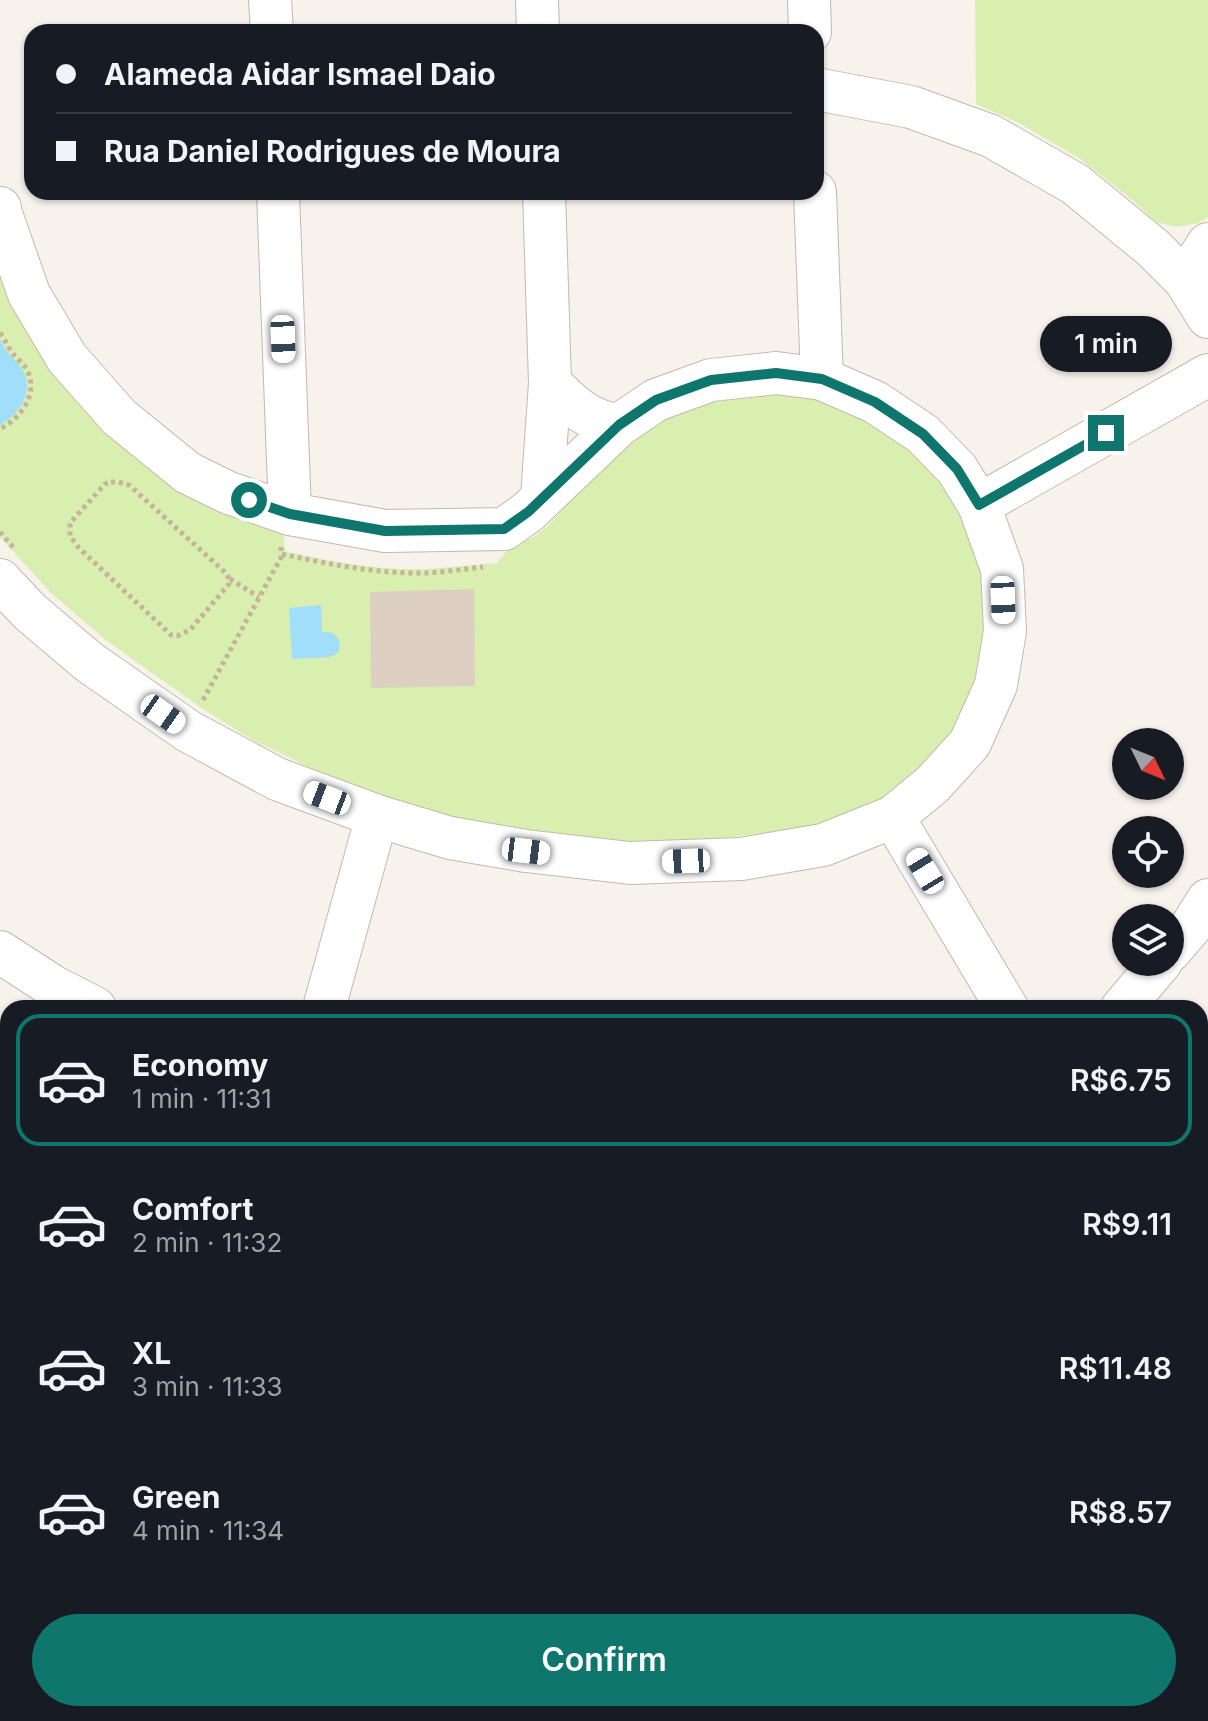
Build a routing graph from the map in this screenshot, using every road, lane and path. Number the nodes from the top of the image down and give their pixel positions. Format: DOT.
graph roads {
  1 [pos="270,0"];
  2 [pos="537,0"];
  3 [pos="809,0"];
  4 [pos="272,24"];
  5 [pos="538,24"];
  6 [pos="810,24"];
  7 [pos="824,91"];
  8 [pos="278,200"];
  9 [pos="544,200"];
  10 [pos="815,200"];
  11 [pos="0,208"];
  12 [pos="1208,244"];
  13 [pos="1185,280"];
  14 [pos="1208,317"];
  15 [pos="0,333"];
  16 [pos="1208,375"];
  17 [pos="822,379"];
  18 [pos="550,383"];
  19 [pos="619,425"];
  20 [pos="0,429"];
  21 [pos="542,497"];
  22 [pos="979,505"];
  23 [pos="0,532"];
  24 [pos="285,535"];
  25 [pos="9,567"];
  26 [pos="484,567"];
  27 [pos="229,579"];
  28 [pos="259,597"];
  29 [pos="201,704"];
  30 [pos="377,816"];
  31 [pos="893,817"];
  32 [pos="1208,900"];
  33 [pos="1184,935"];
  34 [pos="0,952"];
  35 [pos="1149,976"];
  36 [pos="51,997"];
  37 [pos="326,1000"];
  38 [pos="1002,1000"];
  39 [pos="1129,1000"];
  1 -- 4 [label="street"];
  2 -- 5 [label="street"];
  3 -- 6 [label="street"];
  7 -- 13 [label="street"];
  8 -- 24 [label="street"];
  9 -- 18 [label="street"];
  10 -- 17 [label="street"];
  11 -- 24 [label="street"];
  12 -- 13 [label="street"];
  13 -- 14 [label="street"];
  15 -- 20 [label="path"];
  16 -- 22 [label="street"];
  17 -- 19 [label="street"];
  17 -- 22 [label="street"];
  18 -- 19 [label="street"];
  18 -- 21 [label="street"];
  19 -- 21 [label="street"];
  21 -- 24 [label="street"];
  22 -- 31 [label="street"];
  23 -- 25 [label="path"];
  24 -- 26 [label="path"];
  24 -- 28 [label="path"];
  25 -- 30 [label="street"];
  27 -- 27 [label="path"];
  27 -- 28 [label="path"];
  28 -- 29 [label="path"];
  30 -- 31 [label="street"];
  30 -- 37 [label="street"];
  31 -- 38 [label="street"];
  32 -- 33 [label="street"];
  34 -- 36 [label="street"];
  35 -- 39 [label="street"];
}
